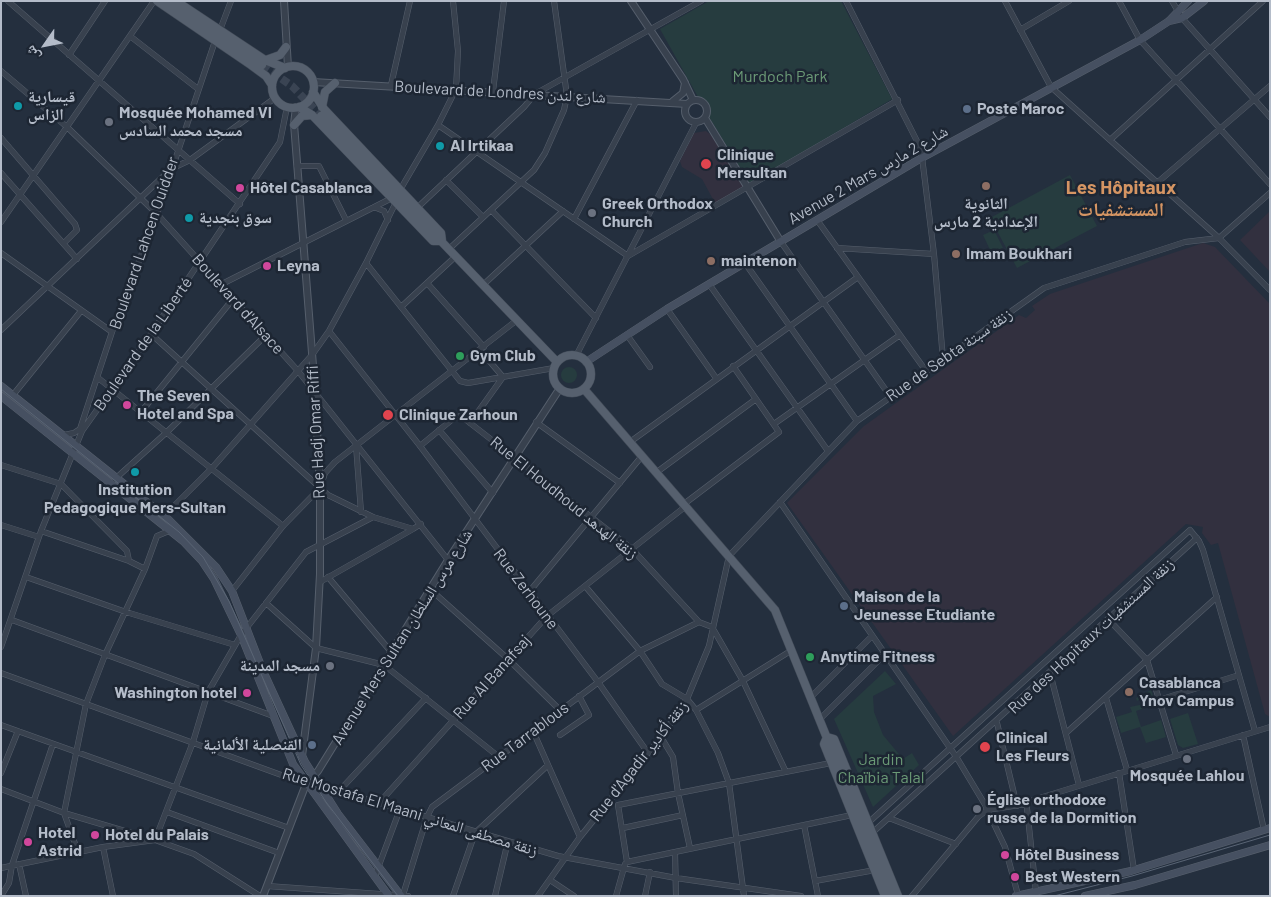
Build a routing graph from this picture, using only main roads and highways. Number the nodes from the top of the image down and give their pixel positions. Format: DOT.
graph roads {
  1 [pos="155,1"];
  2 [pos="166,1"];
  3 [pos="176,1"];
  4 [pos="1188,1"];
  5 [pos="1204,1"];
  6 [pos="1169,22"];
  7 [pos="286,47"];
  8 [pos="264,63"];
  9 [pos="286,68"];
  10 [pos="335,83"];
  11 [pos="272,85"];
  12 [pos="313,92"];
  13 [pos="298,107"];
  14 [pos="322,107"];
  15 [pos="312,115"];
  16 [pos="321,116"];
  17 [pos="294,125"];
  18 [pos="442,242"];
  19 [pos="586,362"];
  20 [pos="556,365"];
  21 [pos="1,386"];
  22 [pos="584,389"];
  23 [pos="2,398"];
  24 [pos="114,481"];
  25 [pos="827,737"];
  26 [pos="1267,829"];
  27 [pos="1269,848"];
  28 [pos="388,895"];
  29 [pos="402,895"];
  30 [pos="885,896"];
  31 [pos="891,896"];
  32 [pos="898,896"];
  33 [pos="1017,896"];
  34 [pos="1085,896"];
  1 -- 11 [label="main road"];
  2 -- 8 [label="main road"];
  3 -- 8 [label="main road"];
  4 -- 6 [label="main road, Avenue 2 Mars شارع 2 مارس"];
  5 -- 6 [label="main road, Avenue 2 Mars شارع 2 مارس"];
  6 -- 19 [label="main road, Avenue 2 Mars شارع 2 مارس"];
  7 -- 8 [label="main road"];
  8 -- 9 [label="main road"];
  9 -- 11 [label="main road"];
  9 -- 12 [label="main road"];
  10 -- 14 [label="main road"];
  11 -- 13 [label="main road"];
  12 -- 13 [label="main road"];
  12 -- 14 [label="main road"];
  13 -- 15 [label="main road"];
  14 -- 18 [label="main road"];
  15 -- 17 [label="main road"];
  15 -- 18 [label="main road"];
  16 -- 18 [label="main road"];
  18 -- 20 [label="main road"];
  19 -- 20 [label="main road"];
  19 -- 22 [label="main road"];
  20 -- 22 [label="main road"];
  21 -- 24 [label="main road"];
  22 -- 25 [label="main road"];
  23 -- 24 [label="main road"];
  24 -- 28 [label="main road"];
  24 -- 29 [label="main road"];
  25 -- 30 [label="main road"];
  25 -- 31 [label="main road"];
  25 -- 32 [label="main road"];
  26 -- 33 [label="main road"];
  27 -- 34 [label="main road"];
}
